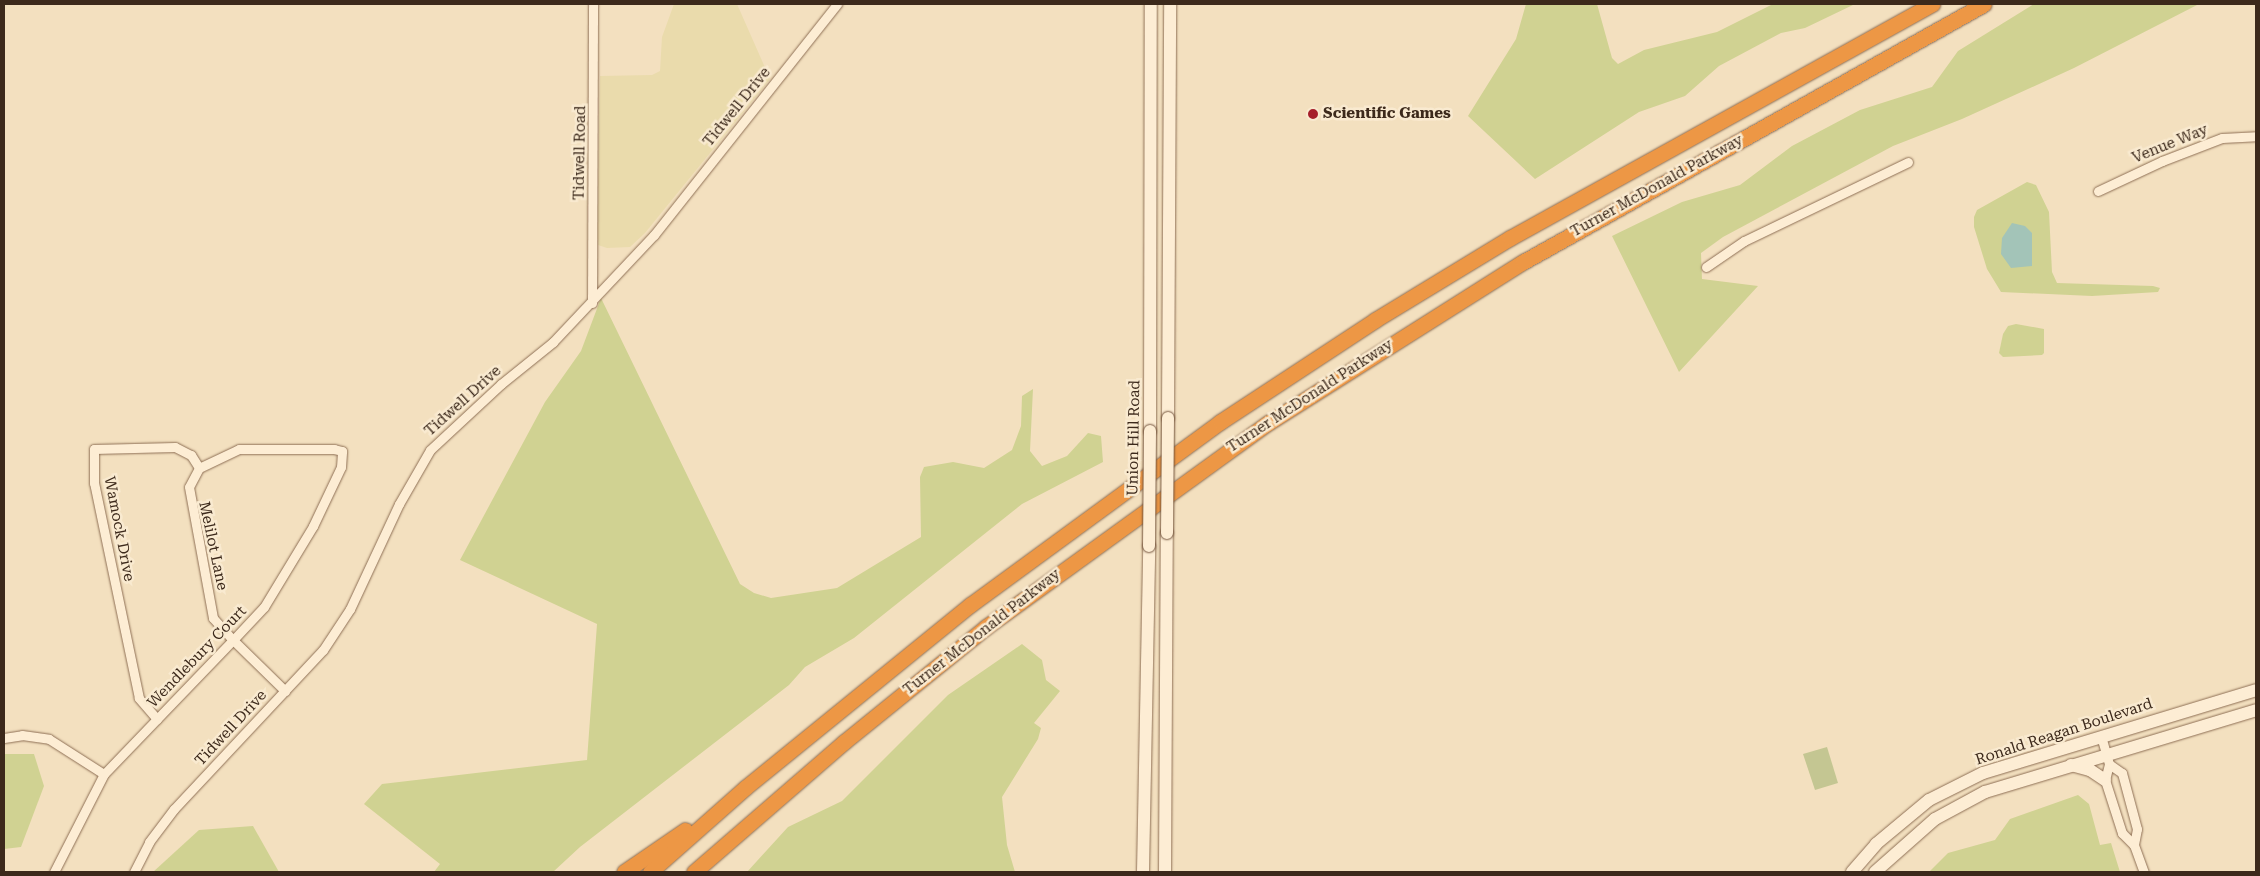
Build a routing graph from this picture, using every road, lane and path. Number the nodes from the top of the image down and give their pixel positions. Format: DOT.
graph roads {
  1 [pos="593,4"];
  2 [pos="837,4"];
  3 [pos="1151,4"];
  4 [pos="1170,4"];
  5 [pos="1933,4"];
  6 [pos="1984,4"];
  7 [pos="2256,136"];
  8 [pos="1908,162"];
  9 [pos="2098,191"];
  10 [pos="1706,267"];
  11 [pos="592,303"];
  12 [pos="199,468"];
  13 [pos="233,640"];
  14 [pos="2256,690"];
  15 [pos="285,691"];
  16 [pos="2256,710"];
  17 [pos="157,718"];
  18 [pos="2101,736"];
  19 [pos="4,738"];
  20 [pos="2108,759"];
  21 [pos="2071,765"];
  22 [pos="104,774"];
  23 [pos="2106,780"];
  24 [pos="746,787"];
  25 [pos="752,821"];
  26 [pos="2134,845"];
  27 [pos="54,872"];
  28 [pos="134,872"];
  29 [pos="624,872"];
  30 [pos="650,872"];
  31 [pos="694,872"];
  32 [pos="704,872"];
  33 [pos="1142,872"];
  34 [pos="1165,872"];
  35 [pos="1852,872"];
  36 [pos="1875,872"];
  37 [pos="2144,872"];
  1 -- 11 [label="street, Tidwell Road"];
  2 -- 11 [label="street, Tidwell Drive"];
  3 -- 33 [label="street, Union Hill Road, bridge"];
  4 -- 34 [label="street, bridge"];
  5 -- 24 [label="highway, Turner McDonald Parkway"];
  6 -- 25 [label="highway, Turner McDonald Parkway"];
  7 -- 9 [label="street, Venue Way"];
  8 -- 10 [label="street"];
  11 -- 15 [label="street, Tidwell Drive"];
  12 -- 13 [label="street, Melilot Lane"];
  12 -- 13 [label="street, Wendlebury Court"];
  12 -- 17 [label="street, Wamock Drive"];
  13 -- 15 [label="street, Melilot Lane"];
  13 -- 17 [label="street, Wendlebury Court"];
  14 -- 18 [label="street, Ronald Reagan Boulevard"];
  15 -- 28 [label="street, Tidwell Drive"];
  16 -- 20 [label="street"];
  17 -- 22 [label="street, Wendlebury Court"];
  18 -- 20 [label="street"];
  18 -- 35 [label="street, Ronald Reagan Boulevard"];
  19 -- 22 [label="street"];
  20 -- 21 [label="street"];
  20 -- 23 [label="street"];
  20 -- 26 [label="street"];
  21 -- 23 [label="street"];
  21 -- 36 [label="street"];
  22 -- 27 [label="street, Wendlebury Court"];
  23 -- 26 [label="street"];
  24 -- 29 [label="highway"];
  24 -- 30 [label="highway, Turner McDonald Parkway"];
  25 -- 31 [label="highway, Turner McDonald Parkway"];
  25 -- 32 [label="highway"];
  26 -- 37 [label="street"];
}
